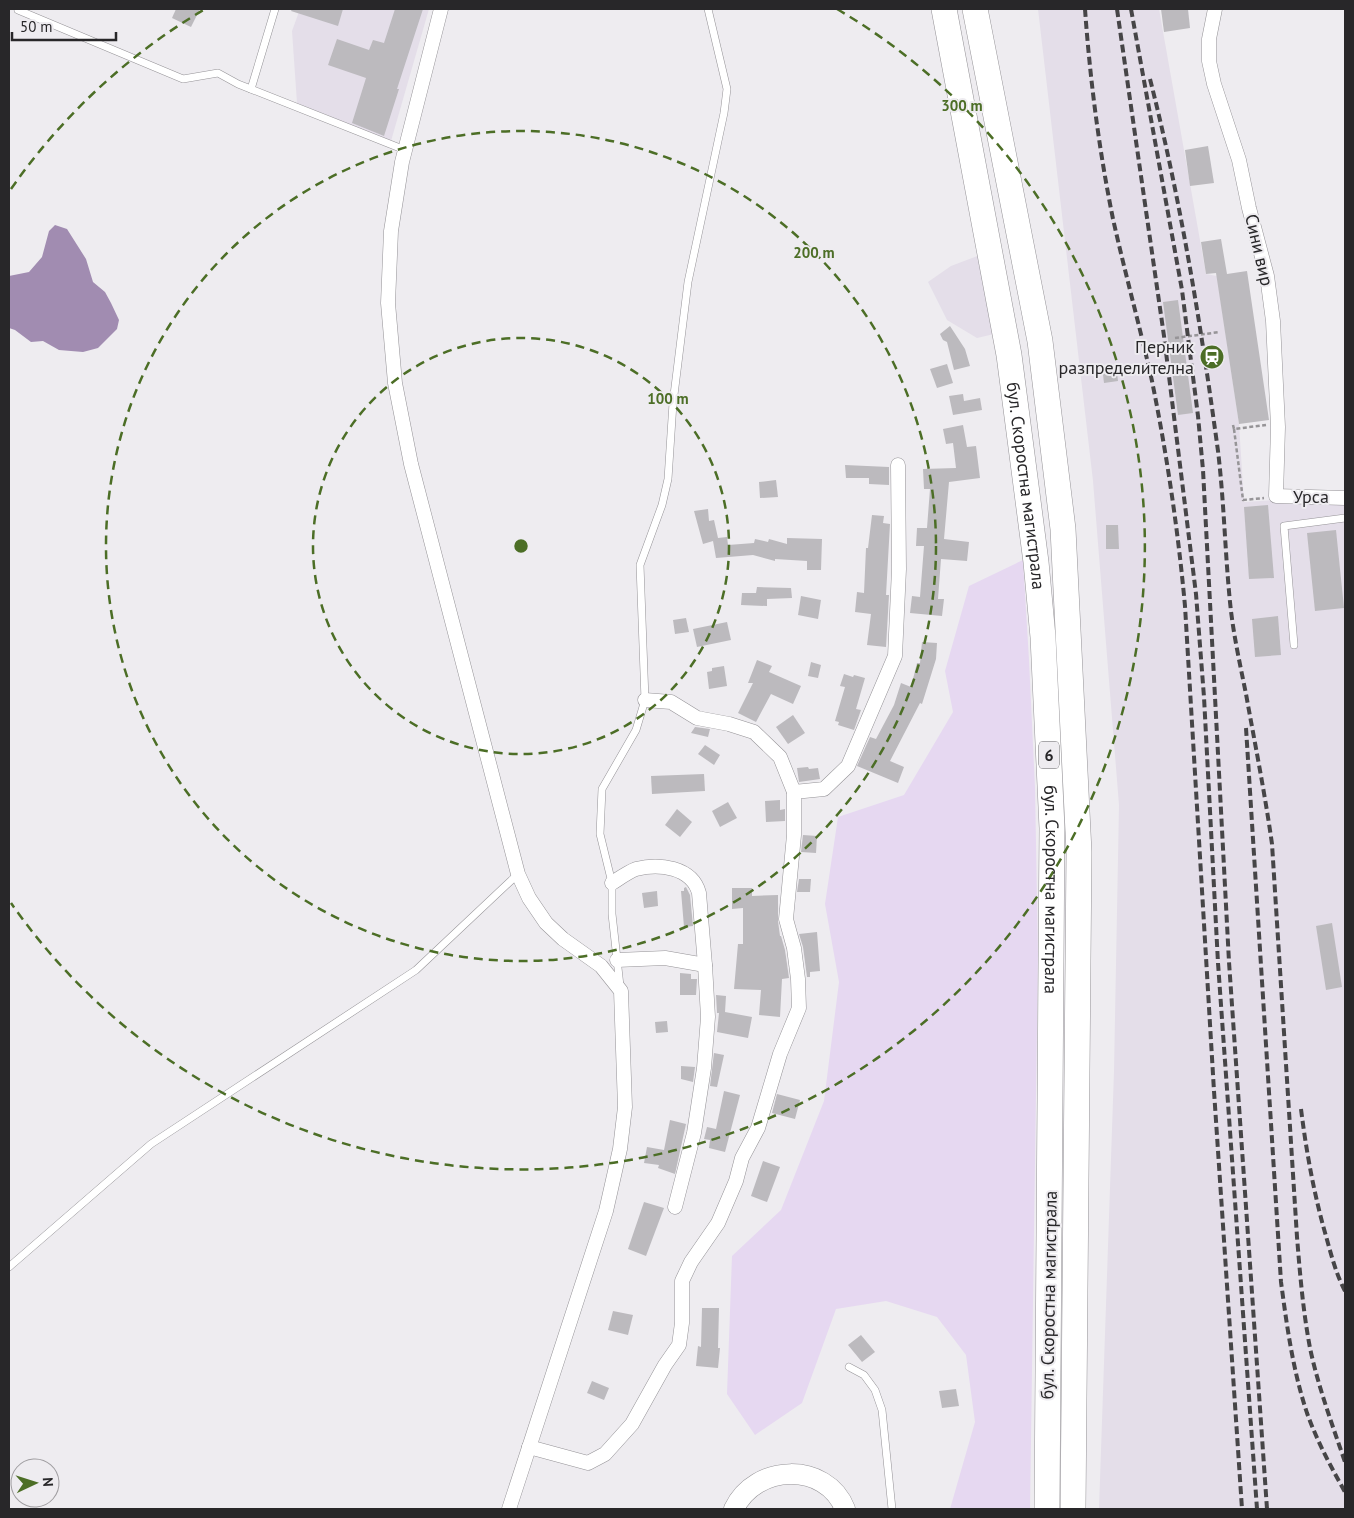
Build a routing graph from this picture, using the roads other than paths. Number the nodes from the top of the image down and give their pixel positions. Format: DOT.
graph roads {
  1 [pos="275,9"];
  2 [pos="441,9"];
  3 [pos="708,9"];
  4 [pos="944,9"];
  5 [pos="975,9"];
  6 [pos="1215,9"];
  7 [pos="18,10"];
  8 [pos="252,90"];
  9 [pos="405,150"];
  10 [pos="898,465"];
  11 [pos="1276,496"];
  12 [pos="1345,498"];
  13 [pos="1345,518"];
  14 [pos="1294,645"];
  15 [pos="646,700"];
  16 [pos="794,792"];
  17 [pos="518,874"];
  18 [pos="612,883"];
  19 [pos="617,960"];
  20 [pos="705,965"];
  21 [pos="621,991"];
  22 [pos="675,1207"];
  23 [pos="9,1267"];
  24 [pos="849,1367"];
  25 [pos="529,1447"];
  26 [pos="509,1509"];
  27 [pos="734,1509"];
  28 [pos="845,1509"];
  29 [pos="892,1509"];
  30 [pos="1047,1509"];
  31 [pos="1073,1509"];
  1 -- 8 [label="lane"];
  2 -- 9 [label="street"];
  3 -- 15 [label="lane"];
  4 -- 30 [label="highway, бул. Скоростна магистрала / 6"];
  5 -- 31 [label="highway, бул. Скоростна магистрала / 6"];
  6 -- 11 [label="street, Сини вир"];
  7 -- 8 [label="lane"];
  8 -- 9 [label="lane"];
  9 -- 17 [label="street"];
  10 -- 16 [label="street"];
  11 -- 12 [label="street, Урса"];
  13 -- 14 [label="lane"];
  15 -- 16 [label="street"];
  15 -- 18 [label="lane"];
  16 -- 25 [label="street"];
  17 -- 21 [label="street"];
  17 -- 23 [label="lane"];
  18 -- 19 [label="lane"];
  18 -- 20 [label="street"];
  19 -- 20 [label="street"];
  19 -- 21 [label="lane"];
  20 -- 22 [label="street"];
  21 -- 25 [label="street"];
  24 -- 29 [label="lane"];
  25 -- 26 [label="street"];
  27 -- 28 [label="street"];
}
